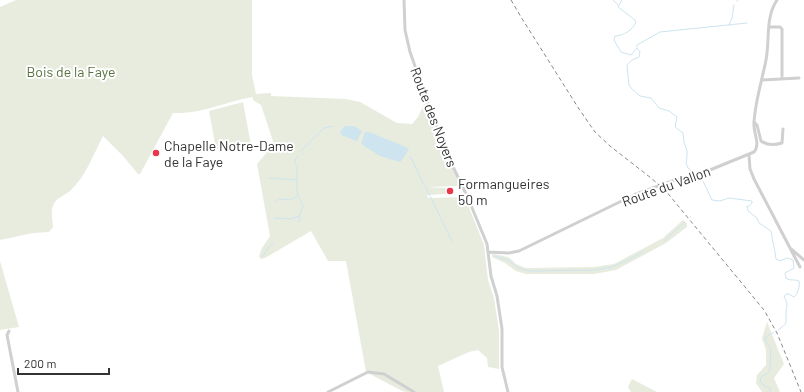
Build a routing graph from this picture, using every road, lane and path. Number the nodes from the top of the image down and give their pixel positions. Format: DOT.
graph roads {
  1 [pos="404,0"];
  2 [pos="776,0"];
  3 [pos="768,27"];
  4 [pos="782,76"];
  5 [pos="799,78"];
  6 [pos="762,80"];
  7 [pos="754,122"];
  8 [pos="783,129"];
  9 [pos="749,155"];
  10 [pos="790,248"];
  11 [pos="488,252"];
  12 [pos="804,260"];
  13 [pos="800,267"];
  14 [pos="9,331"];
  15 [pos="18,392"];
  16 [pos="328,392"];
  17 [pos="414,392"];
  18 [pos="508,392"];
  1 -- 11 [label="street, Route des Noyers"];
  2 -- 3 [label="street"];
  3 -- 4 [label="street"];
  3 -- 6 [label="street"];
  5 -- 6 [label="street"];
  6 -- 7 [label="street"];
  7 -- 8 [label="street"];
  7 -- 9 [label="street"];
  9 -- 10 [label="street"];
  9 -- 11 [label="street, Route du Vallon"];
  10 -- 12 [label="street"];
  10 -- 13 [label="street"];
  11 -- 18 [label="street, Route des Noyers"];
  14 -- 15 [label="street"];
  16 -- 17 [label="street"];
}
